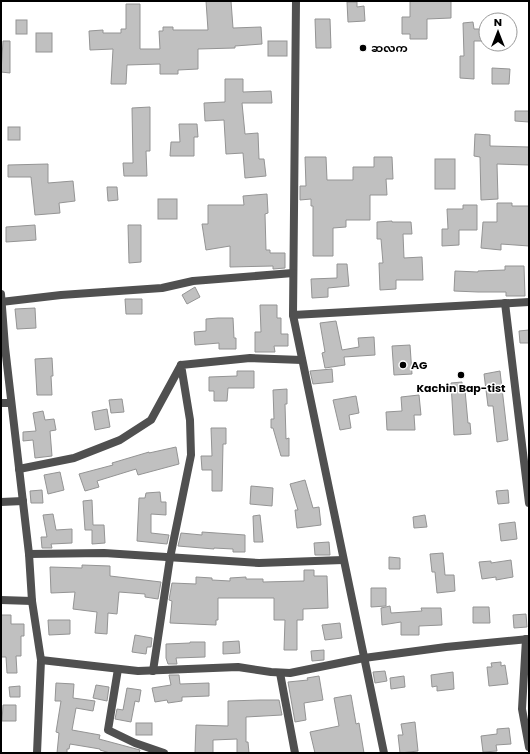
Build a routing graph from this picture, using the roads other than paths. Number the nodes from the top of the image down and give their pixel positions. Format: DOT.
graph roads {
  1 [pos="296,1"];
  2 [pos="293,273"];
  3 [pos="1,300"];
  4 [pos="529,302"];
  5 [pos="505,303"];
  6 [pos="293,315"];
  7 [pos="302,360"];
  8 [pos="181,365"];
  9 [pos="1,403"];
  10 [pos="11,403"];
  11 [pos="19,469"];
  12 [pos="23,501"];
  13 [pos="1,502"];
  14 [pos="529,504"];
  15 [pos="29,554"];
  16 [pos="170,558"];
  17 [pos="343,560"];
  18 [pos="1,600"];
  19 [pos="32,601"];
  20 [pos="528,639"];
  21 [pos="364,658"];
  22 [pos="41,660"];
  23 [pos="118,669"];
  24 [pos="153,671"];
  25 [pos="280,673"];
  26 [pos="529,746"];
  27 [pos="37,753"];
  28 [pos="164,753"];
  29 [pos="295,753"];
  30 [pos="384,753"];
  1 -- 2 [label="street"];
  2 -- 3 [label="street"];
  2 -- 6 [label="street"];
  3 -- 10 [label="street"];
  4 -- 5 [label="street"];
  5 -- 6 [label="street"];
  5 -- 14 [label="street"];
  6 -- 7 [label="street"];
  7 -- 8 [label="street"];
  7 -- 17 [label="street"];
  8 -- 11 [label="street"];
  8 -- 16 [label="street"];
  9 -- 10 [label="street"];
  10 -- 11 [label="street"];
  11 -- 12 [label="street"];
  12 -- 13 [label="street"];
  12 -- 15 [label="street"];
  15 -- 16 [label="street"];
  15 -- 19 [label="street"];
  16 -- 17 [label="street"];
  16 -- 24 [label="street"];
  17 -- 21 [label="street"];
  18 -- 19 [label="street"];
  19 -- 22 [label="street"];
  20 -- 21 [label="street"];
  20 -- 26 [label="street"];
  21 -- 25 [label="street"];
  21 -- 30 [label="street"];
  22 -- 23 [label="street"];
  22 -- 27 [label="street"];
  23 -- 24 [label="street"];
  23 -- 28 [label="street"];
  24 -- 25 [label="street"];
  25 -- 29 [label="street"];
}
